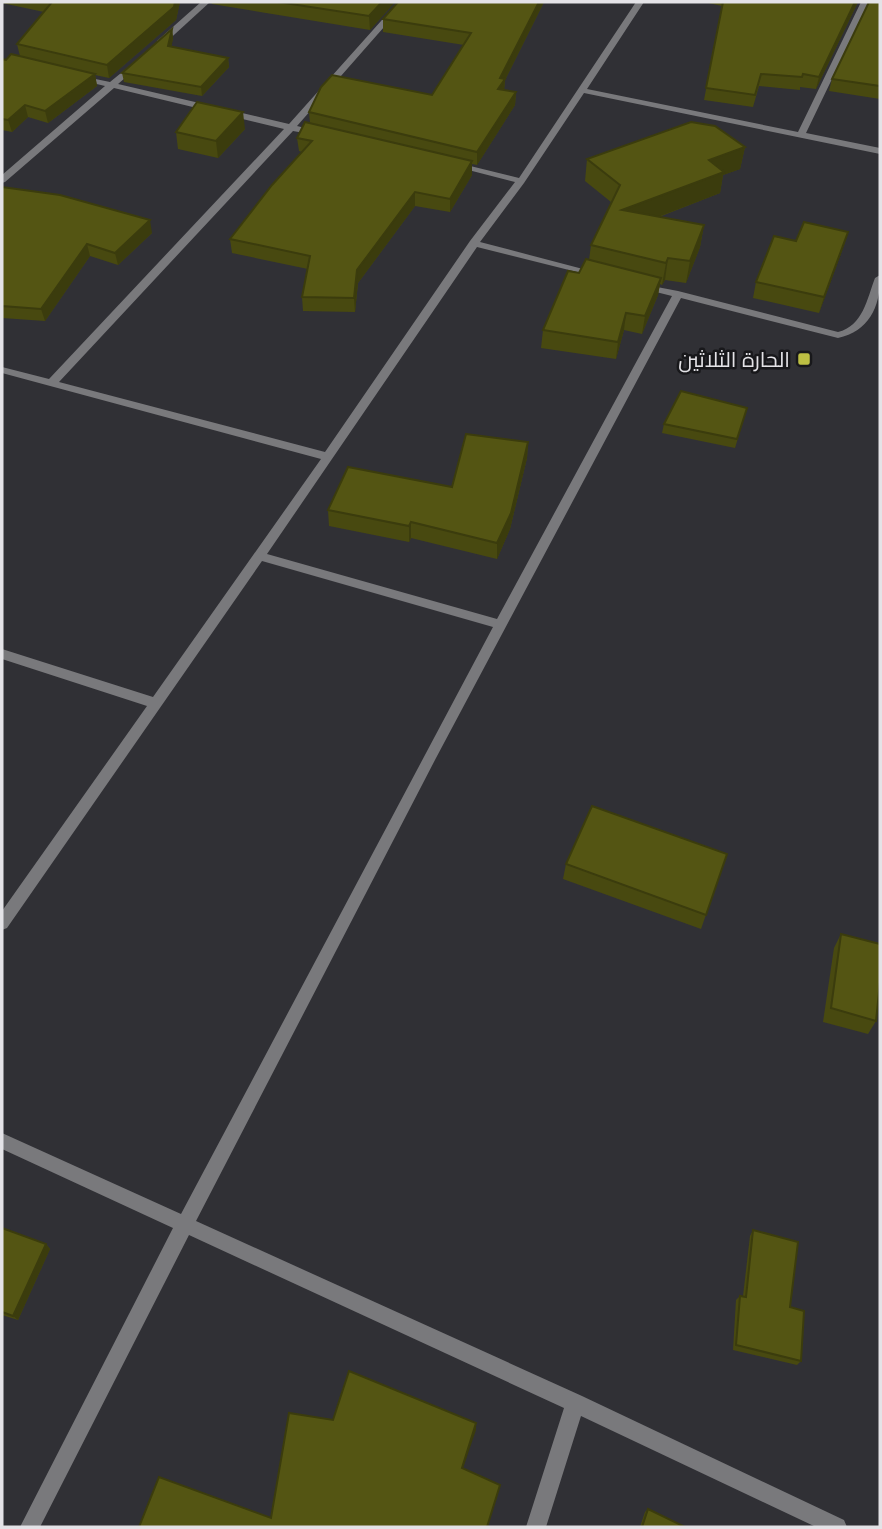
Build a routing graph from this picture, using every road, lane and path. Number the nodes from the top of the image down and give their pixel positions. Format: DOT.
graph roads {
  1 [pos="206,2"];
  2 [pos="402,2"];
  3 [pos="640,2"];
  4 [pos="865,2"];
  5 [pos="154,48"];
  6 [pos="144,57"];
  7 [pos="64,73"];
  8 [pos="113,85"];
  9 [pos="580,90"];
  10 [pos="291,127"];
  11 [pos="802,135"];
  12 [pos="332,137"];
  13 [pos="880,151"];
  14 [pos="440,162"];
  15 [pos="2,180"];
  16 [pos="521,181"];
  17 [pos="474,243"];
  18 [pos="614,278"];
  19 [pos="880,278"];
  20 [pos="627,281"];
  21 [pos="678,294"];
  22 [pos="2,370"];
  23 [pos="52,383"];
  24 [pos="328,457"];
  25 [pos="259,556"];
  26 [pos="499,624"];
  27 [pos="2,654"];
  28 [pos="155,703"];
  29 [pos="2,923"];
  30 [pos="2,1140"];
  31 [pos="184,1224"];
  32 [pos="575,1403"];
  33 [pos="30,1527"];
  34 [pos="536,1527"];
  35 [pos="836,1527"];
  1 -- 5 [label="street"];
  2 -- 10 [label="street"];
  3 -- 9 [label="street"];
  4 -- 11 [label="street"];
  6 -- 8 [label="street"];
  7 -- 8 [label="street"];
  8 -- 10 [label="street"];
  8 -- 15 [label="street"];
  9 -- 11 [label="street"];
  9 -- 16 [label="street"];
  10 -- 12 [label="street"];
  10 -- 23 [label="street"];
  11 -- 13 [label="street"];
  14 -- 16 [label="street"];
  16 -- 17 [label="street"];
  17 -- 18 [label="street"];
  17 -- 24 [label="street"];
  19 -- 21 [label="street"];
  20 -- 21 [label="street"];
  21 -- 26 [label="street"];
  22 -- 23 [label="street"];
  23 -- 24 [label="street"];
  24 -- 25 [label="street"];
  25 -- 26 [label="street"];
  25 -- 28 [label="street"];
  26 -- 31 [label="street"];
  27 -- 28 [label="street"];
  28 -- 29 [label="street"];
  30 -- 31 [label="street"];
  31 -- 32 [label="street"];
  31 -- 33 [label="street"];
  32 -- 34 [label="street"];
  32 -- 35 [label="street"];
}
